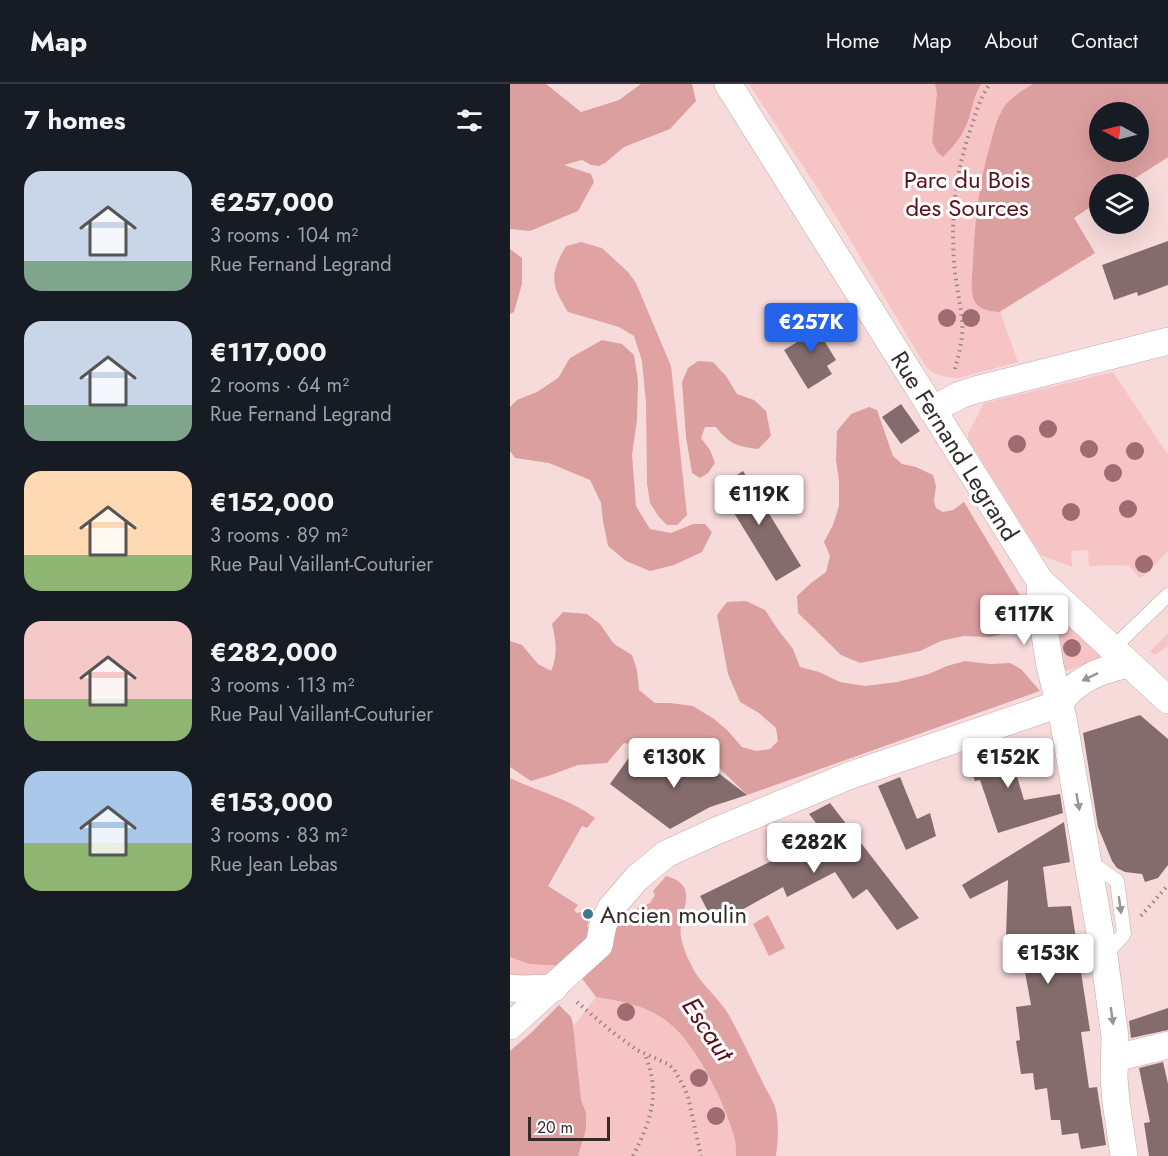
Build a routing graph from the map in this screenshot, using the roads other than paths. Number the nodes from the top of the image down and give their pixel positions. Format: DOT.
graph roads {
  1 [pos="728,84"];
  2 [pos="1168,340"];
  3 [pos="932,410"];
  4 [pos="1040,581"];
  5 [pos="1168,595"];
  6 [pos="1121,656"];
  7 [pos="1168,700"];
  8 [pos="1059,704"];
  9 [pos="561,980"];
  10 [pos="510,988"];
  11 [pos="510,1026"];
  12 [pos="1168,1045"];
  13 [pos="1115,1058"];
  14 [pos="1124,1156"];
  1 -- 3 [label="street, Rue Fernand Legrand"];
  2 -- 3 [label="street"];
  3 -- 4 [label="street, Rue Fernand Legrand"];
  4 -- 6 [label="street"];
  4 -- 8 [label="street, Rue Fernand Legrand"];
  5 -- 6 [label="lane"];
  6 -- 7 [label="street"];
  6 -- 8 [label="street, one-way"];
  8 -- 9 [label="street"];
  8 -- 13 [label="street, Rue Fernand Legrand, one-way"];
  9 -- 10 [label="street"];
  9 -- 11 [label="street"];
  12 -- 13 [label="street"];
  13 -- 14 [label="street, Rue Fernand Legrand"];
}
